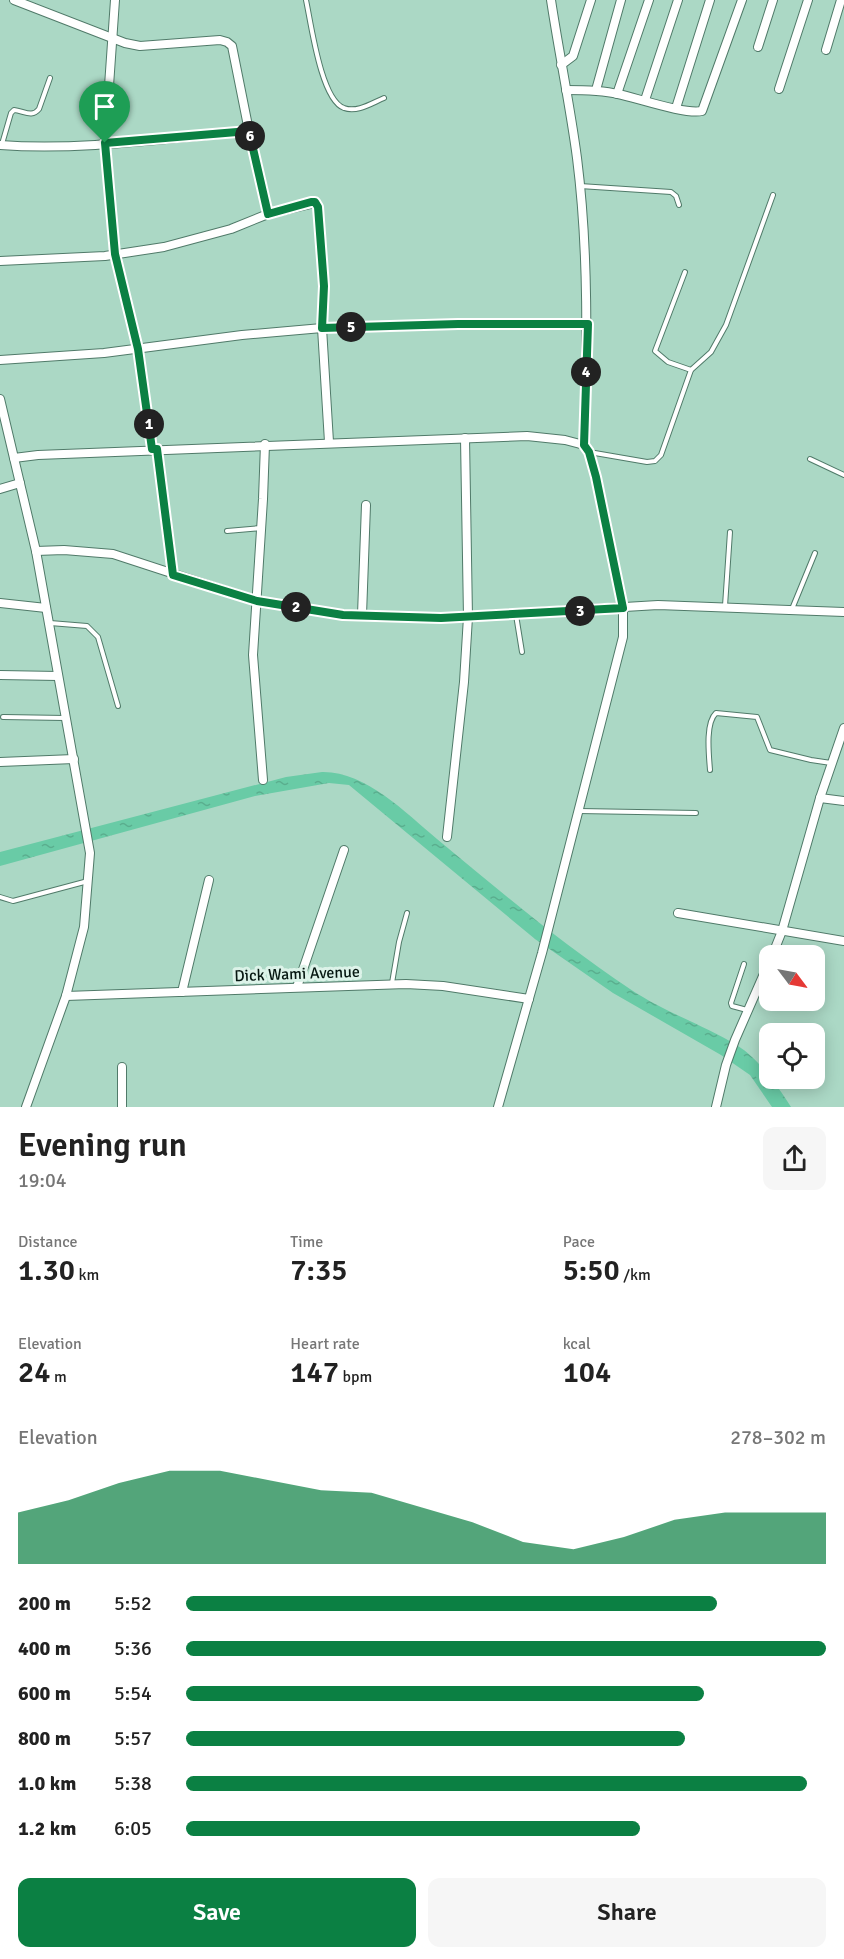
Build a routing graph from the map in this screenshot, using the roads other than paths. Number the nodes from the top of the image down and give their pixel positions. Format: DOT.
graph roads {
  1 [pos="14,0"];
  2 [pos="115,0"];
  3 [pos="306,0"];
  4 [pos="551,0"];
  5 [pos="591,0"];
  6 [pos="621,0"];
  7 [pos="649,0"];
  8 [pos="678,0"];
  9 [pos="710,0"];
  10 [pos="742,0"];
  11 [pos="773,0"];
  12 [pos="808,0"];
  13 [pos="841,0"];
  14 [pos="112,39"];
  15 [pos="758,47"];
  16 [pos="826,50"];
  17 [pos="561,65"];
  18 [pos="50,78"];
  19 [pos="779,89"];
  20 [pos="566,90"];
  21 [pos="596,90"];
  22 [pos="617,94"];
  23 [pos="384,98"];
  24 [pos="645,100"];
  25 [pos="676,108"];
  26 [pos="249,131"];
  27 [pos="105,143"];
  28 [pos="1,145"];
  29 [pos="579,186"];
  30 [pos="773,195"];
  31 [pos="679,205"];
  32 [pos="268,214"];
  33 [pos="115,254"];
  34 [pos="0,261"];
  35 [pos="686,272"];
  36 [pos="588,324"];
  37 [pos="322,328"];
  38 [pos="138,349"];
  39 [pos="0,360"];
  40 [pos="691,370"];
  41 [pos="0,399"];
  42 [pos="465,438"];
  43 [pos="329,442"];
  44 [pos="265,444"];
  45 [pos="586,448"];
  46 [pos="155,449"];
  47 [pos="14,459"];
  48 [pos="810,459"];
  49 [pos="844,475"];
  50 [pos="20,483"];
  51 [pos="0,489"];
  52 [pos="366,505"];
  53 [pos="262,528"];
  54 [pos="226,531"];
  55 [pos="730,532"];
  56 [pos="36,551"];
  57 [pos="815,553"];
  58 [pos="173,575"];
  59 [pos="257,601"];
  60 [pos="0,603"];
  61 [pos="725,607"];
  62 [pos="46,608"];
  63 [pos="623,608"];
  64 [pos="792,609"];
  65 [pos="844,612"];
  66 [pos="362,615"];
  67 [pos="516,615"];
  68 [pos="468,617"];
  69 [pos="49,623"];
  70 [pos="522,652"];
  71 [pos="0,675"];
  72 [pos="58,676"];
  73 [pos="118,706"];
  74 [pos="3,717"];
  75 [pos="66,718"];
  76 [pos="844,728"];
  77 [pos="74,759"];
  78 [pos="0,762"];
  79 [pos="832,763"];
  80 [pos="710,770"];
  81 [pos="263,780"];
  82 [pos="820,798"];
  83 [pos="844,801"];
  84 [pos="579,811"];
  85 [pos="696,813"];
  86 [pos="447,837"];
  87 [pos="344,850"];
  88 [pos="209,880"];
  89 [pos="89,881"];
  90 [pos="0,897"];
  91 [pos="407,913"];
  92 [pos="678,913"];
  93 [pos="782,931"];
  94 [pos="844,941"];
  95 [pos="776,945"];
  96 [pos="744,964"];
  97 [pos="392,985"];
  98 [pos="759,985"];
  99 [pos="297,987"];
  100 [pos="182,992"];
  101 [pos="66,996"];
  102 [pos="529,999"];
  103 [pos="748,1010"];
  104 [pos="122,1067"];
  105 [pos="26,1107"];
  106 [pos="122,1107"];
  107 [pos="498,1107"];
  108 [pos="716,1107"];
  1 -- 14 [label="street"];
  2 -- 14 [label="street"];
  3 -- 23 [label="lane"];
  4 -- 17 [label="street"];
  5 -- 17 [label="street"];
  6 -- 21 [label="street"];
  7 -- 22 [label="street"];
  8 -- 24 [label="street"];
  9 -- 25 [label="street"];
  10 -- 25 [label="street"];
  11 -- 15 [label="street"];
  12 -- 19 [label="street"];
  13 -- 16 [label="street"];
  14 -- 26 [label="street"];
  14 -- 27 [label="street"];
  17 -- 20 [label="street"];
  18 -- 28 [label="lane"];
  20 -- 21 [label="street"];
  20 -- 29 [label="street"];
  21 -- 22 [label="street"];
  22 -- 24 [label="street"];
  24 -- 25 [label="street"];
  26 -- 27 [label="street"];
  26 -- 32 [label="street"];
  27 -- 28 [label="street"];
  27 -- 33 [label="street"];
  29 -- 31 [label="lane"];
  29 -- 36 [label="street"];
  30 -- 40 [label="lane"];
  32 -- 33 [label="street"];
  32 -- 37 [label="street"];
  33 -- 34 [label="street"];
  33 -- 38 [label="street"];
  35 -- 40 [label="lane"];
  36 -- 37 [label="street"];
  36 -- 45 [label="street"];
  37 -- 38 [label="street"];
  37 -- 43 [label="street"];
  38 -- 39 [label="street"];
  38 -- 46 [label="street"];
  40 -- 45 [label="lane"];
  41 -- 47 [label="street"];
  42 -- 43 [label="street"];
  42 -- 45 [label="street"];
  42 -- 68 [label="street"];
  43 -- 44 [label="street"];
  44 -- 46 [label="street"];
  44 -- 53 [label="street"];
  45 -- 63 [label="street"];
  46 -- 47 [label="street"];
  46 -- 58 [label="street"];
  47 -- 50 [label="street"];
  48 -- 49 [label="lane"];
  50 -- 51 [label="street"];
  50 -- 56 [label="street"];
  52 -- 66 [label="street"];
  53 -- 54 [label="lane"];
  53 -- 59 [label="street"];
  55 -- 61 [label="lane"];
  56 -- 58 [label="street"];
  56 -- 62 [label="street"];
  57 -- 64 [label="lane"];
  58 -- 59 [label="street"];
  59 -- 66 [label="street"];
  59 -- 81 [label="street"];
  60 -- 62 [label="street"];
  61 -- 63 [label="street"];
  61 -- 64 [label="street"];
  62 -- 69 [label="street"];
  63 -- 67 [label="street"];
  63 -- 84 [label="street"];
  64 -- 65 [label="street"];
  66 -- 68 [label="street"];
  67 -- 68 [label="street"];
  67 -- 70 [label="lane"];
  68 -- 86 [label="street"];
  69 -- 72 [label="street"];
  69 -- 73 [label="lane"];
  71 -- 72 [label="street"];
  72 -- 75 [label="street"];
  74 -- 75 [label="lane"];
  75 -- 77 [label="street"];
  76 -- 79 [label="street"];
  77 -- 78 [label="street"];
  77 -- 89 [label="street"];
  79 -- 80 [label="lane"];
  79 -- 82 [label="street"];
  82 -- 83 [label="street"];
  82 -- 93 [label="street"];
  84 -- 85 [label="lane"];
  84 -- 102 [label="street"];
  87 -- 99 [label="street"];
  88 -- 100 [label="street"];
  89 -- 90 [label="lane"];
  89 -- 101 [label="street"];
  91 -- 97 [label="lane"];
  92 -- 93 [label="street"];
  93 -- 94 [label="street"];
  93 -- 95 [label="street"];
  96 -- 103 [label="lane"];
  97 -- 99 [label="street, Dick Wami Avenue"];
  97 -- 102 [label="street, Dick Wami Avenue"];
  98 -- 103 [label="street"];
  99 -- 100 [label="street, Dick Wami Avenue"];
  100 -- 101 [label="street, Dick Wami Avenue"];
  101 -- 105 [label="street"];
  102 -- 107 [label="street"];
  103 -- 108 [label="street"];
  104 -- 106 [label="street"];
}
